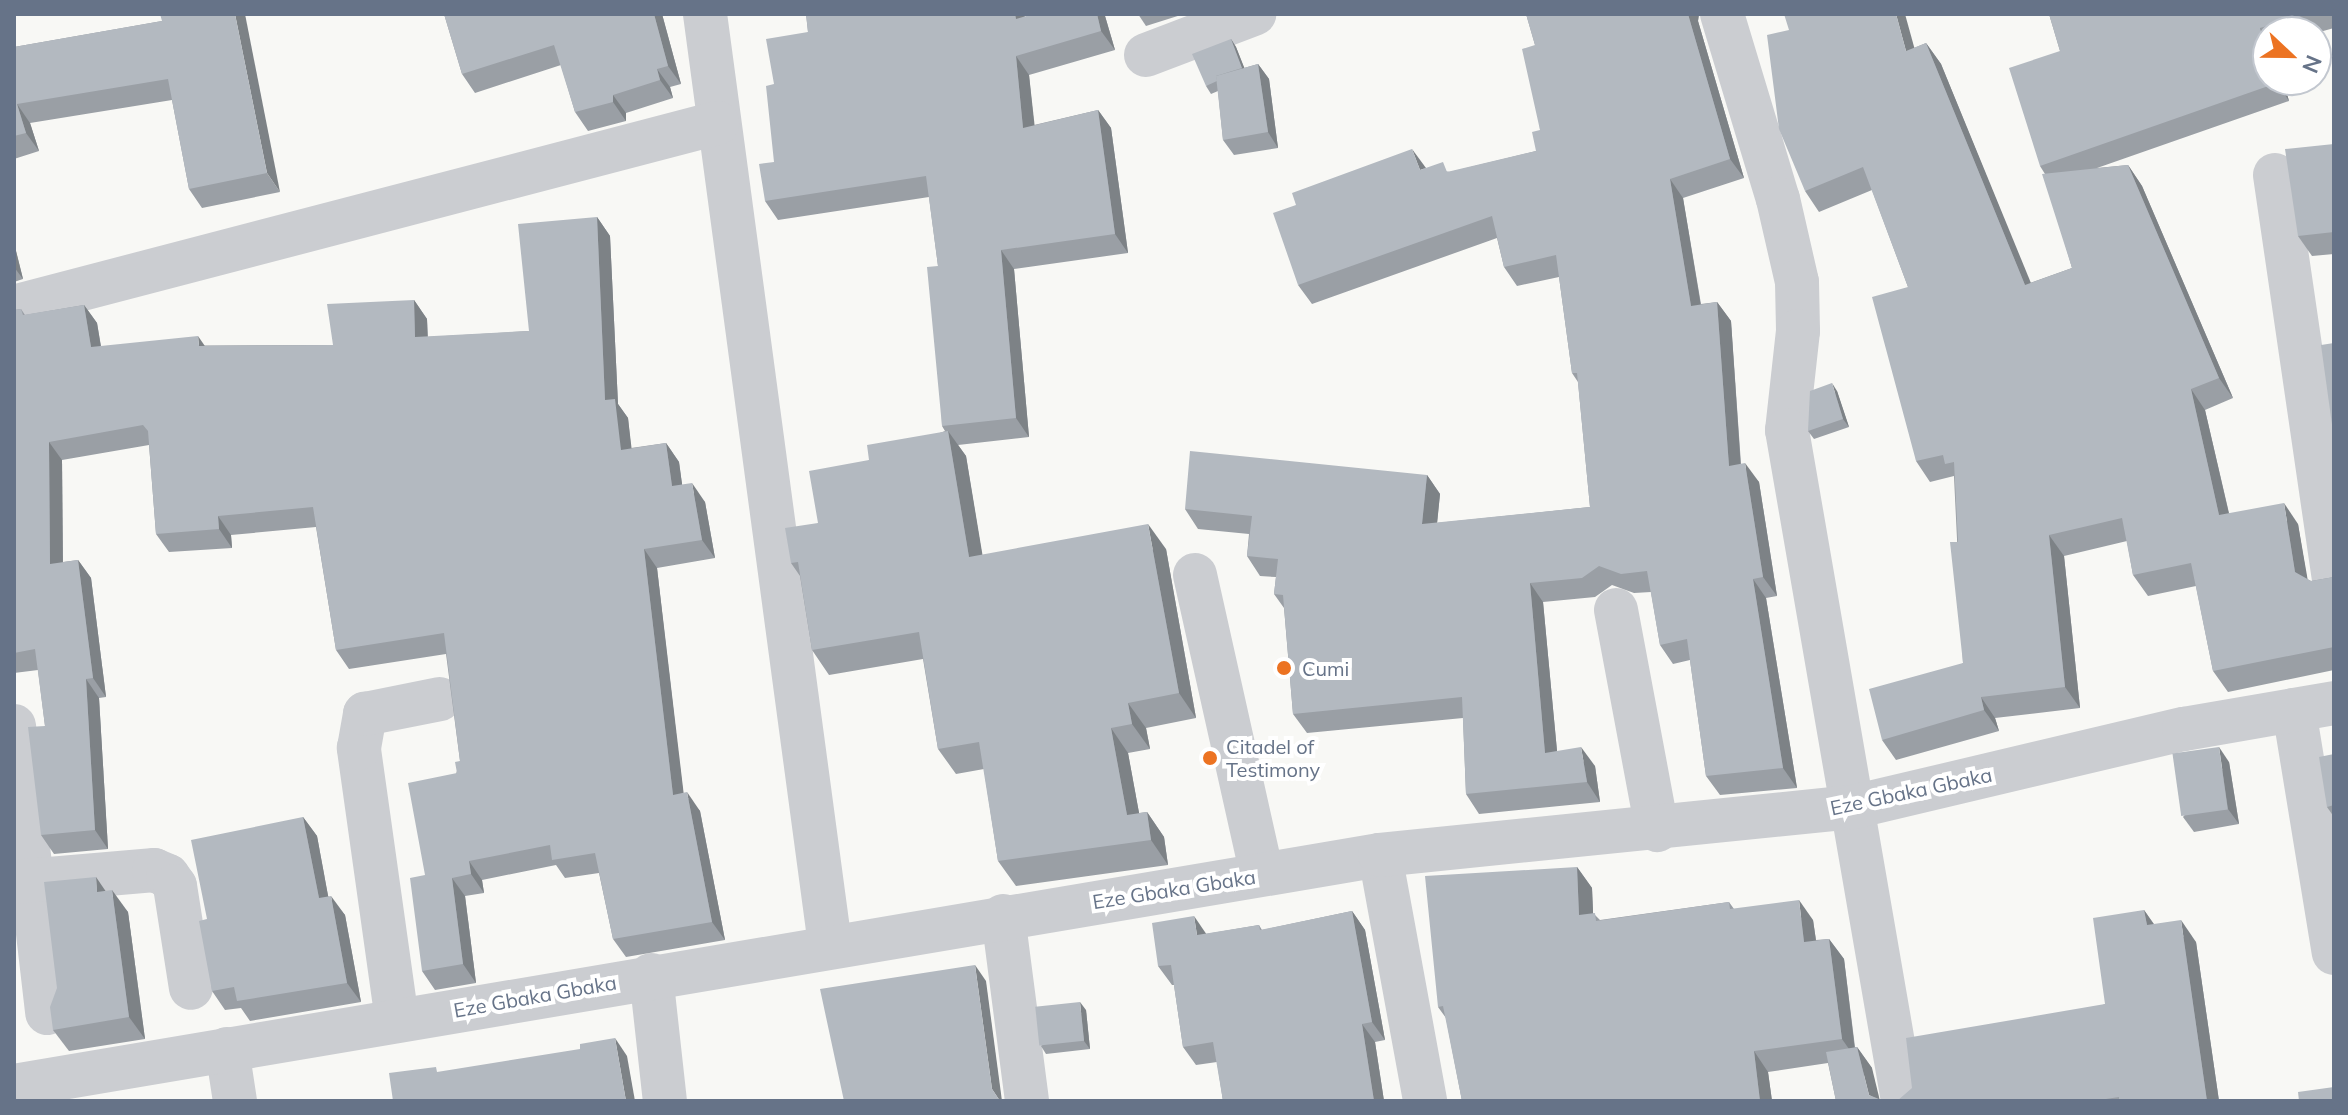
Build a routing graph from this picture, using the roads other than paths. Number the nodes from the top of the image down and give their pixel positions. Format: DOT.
graph roads {
  1 [pos="705,14"];
  2 [pos="1254,14"];
  3 [pos="1722,14"];
  4 [pos="1146,55"];
  5 [pos="717,123"];
  6 [pos="2275,175"];
  7 [pos="17,306"];
  8 [pos="1195,575"];
  9 [pos="2334,578"];
  10 [pos="1616,610"];
  11 [pos="440,699"];
  12 [pos="2314,706"];
  13 [pos="14,726"];
  14 [pos="1853,807"];
  15 [pos="1657,830"];
  16 [pos="1380,855"];
  17 [pos="1262,874"];
  18 [pos="22,881"];
  19 [pos="1003,916"];
  20 [pos="830,945"];
  21 [pos="2334,953"];
  22 [pos="651,975"];
  23 [pos="191,988"];
  24 [pos="47,1013"];
  25 [pos="397,1020"];
  26 [pos="227,1049"];
  27 [pos="14,1086"];
  28 [pos="235,1101"];
  29 [pos="665,1101"];
  30 [pos="1027,1101"];
  31 [pos="1425,1101"];
  32 [pos="1903,1101"];
  1 -- 5 [label="street"];
  2 -- 4 [label="street"];
  3 -- 14 [label="street"];
  5 -- 7 [label="street"];
  5 -- 20 [label="street"];
  6 -- 9 [label="street"];
  8 -- 17 [label="street"];
  10 -- 15 [label="street"];
  11 -- 25 [label="street"];
  12 -- 14 [label="street, Eze Gbaka Gbaka"];
  12 -- 21 [label="street"];
  13 -- 18 [label="street"];
  14 -- 15 [label="street, Eze Gbaka Gbaka"];
  14 -- 32 [label="street"];
  15 -- 16 [label="street, Eze Gbaka Gbaka"];
  16 -- 17 [label="street, Eze Gbaka Gbaka"];
  16 -- 31 [label="street"];
  17 -- 19 [label="street, Eze Gbaka Gbaka"];
  18 -- 23 [label="street"];
  18 -- 24 [label="street"];
  19 -- 20 [label="street, Eze Gbaka Gbaka"];
  19 -- 30 [label="street"];
  20 -- 22 [label="street, Eze Gbaka Gbaka"];
  22 -- 25 [label="street, Eze Gbaka Gbaka"];
  22 -- 29 [label="street"];
  25 -- 26 [label="street, Eze Gbaka Gbaka"];
  26 -- 27 [label="street, Eze Gbaka Gbaka"];
  26 -- 28 [label="street"];
}
